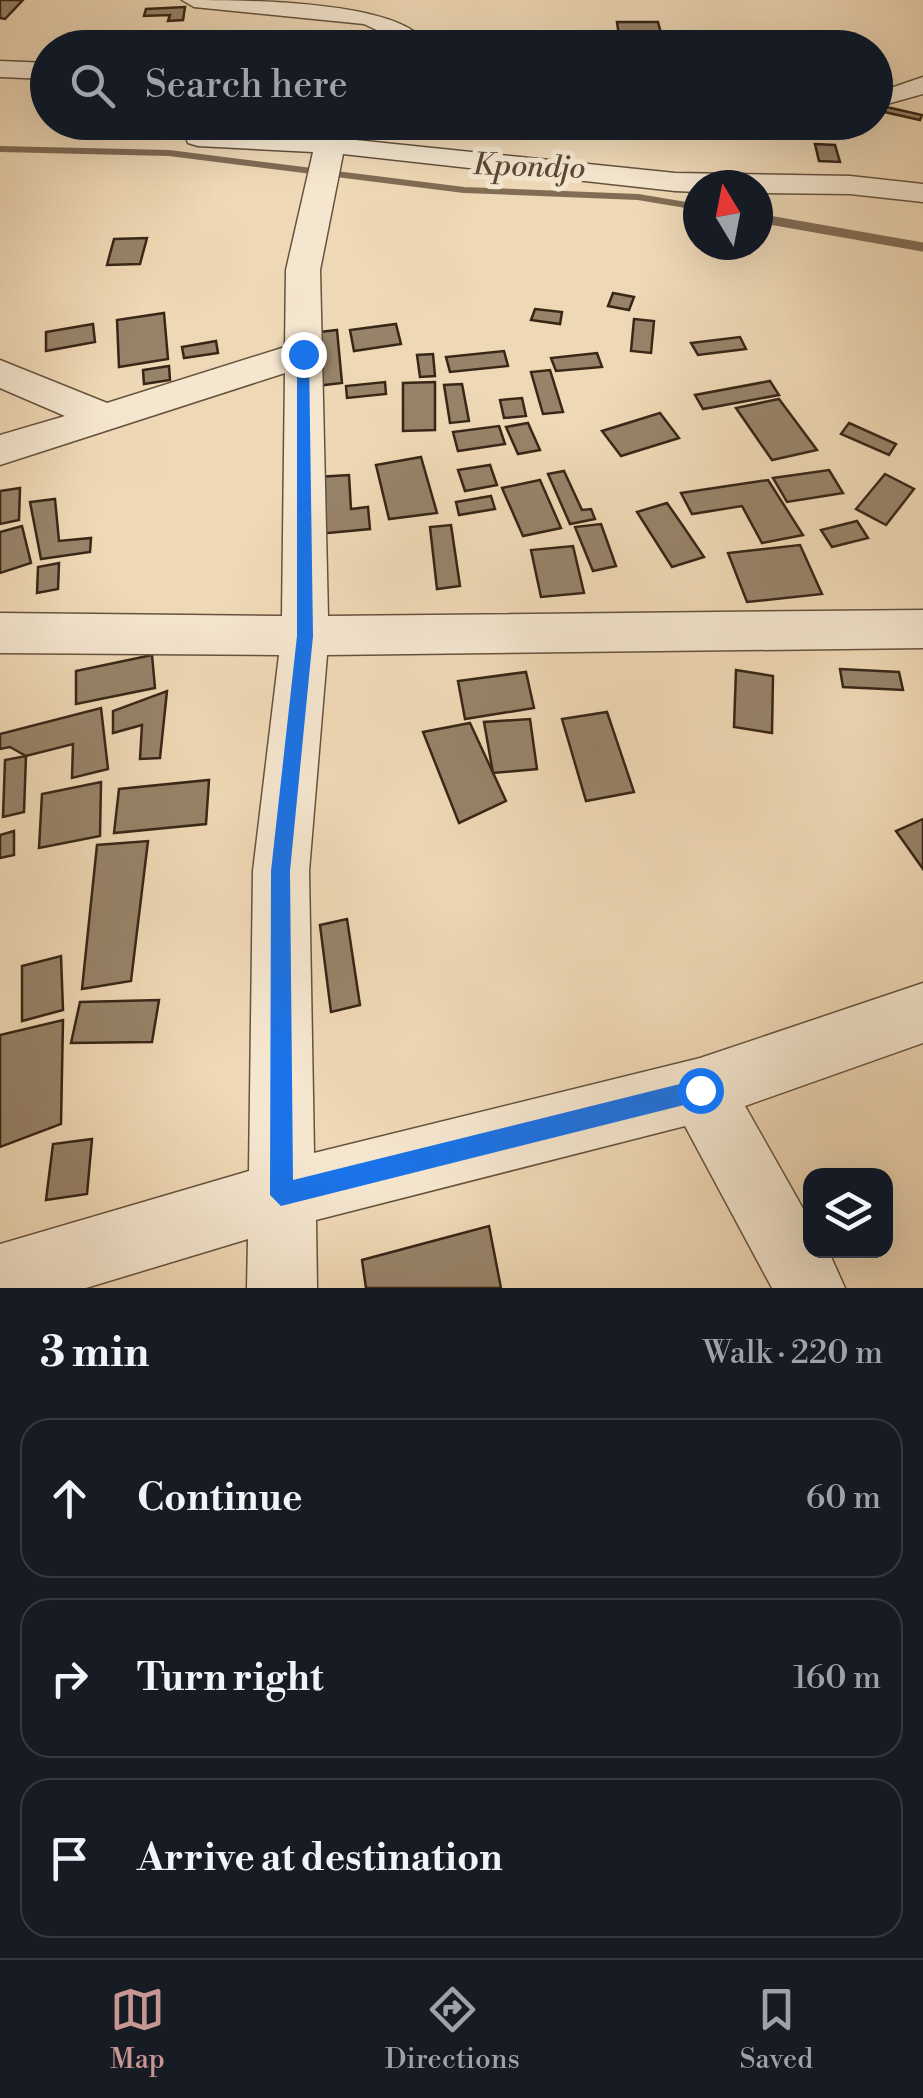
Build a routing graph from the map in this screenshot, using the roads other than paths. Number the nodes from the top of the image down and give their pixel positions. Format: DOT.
graph roads {
  1 [pos="194,0"];
  2 [pos="286,10"];
  3 [pos="400,30"];
  4 [pos="0,70"];
  5 [pos="30,71"];
  6 [pos="923,84"];
  7 [pos="893,96"];
  8 [pos="285,140"];
  9 [pos="326,160"];
  10 [pos="923,193"];
  11 [pos="303,354"];
  12 [pos="0,373"];
  13 [pos="105,418"];
  14 [pos="0,450"];
  15 [pos="923,629"];
  16 [pos="0,634"];
  17 [pos="305,636"];
  18 [pos="923,1013"];
  19 [pos="700,1090"];
  20 [pos="281,1195"];
  21 [pos="0,1279"];
  22 [pos="282,1288"];
  23 [pos="810,1288"];
  1 -- 2 [label="street"];
  2 -- 3 [label="street"];
  4 -- 5 [label="street"];
  6 -- 7 [label="street"];
  8 -- 9 [label="street"];
  9 -- 10 [label="street"];
  9 -- 11 [label="street"];
  11 -- 13 [label="street"];
  11 -- 17 [label="street"];
  12 -- 13 [label="street"];
  13 -- 14 [label="street"];
  15 -- 17 [label="street"];
  16 -- 17 [label="street"];
  17 -- 20 [label="street"];
  18 -- 19 [label="street"];
  19 -- 20 [label="street"];
  19 -- 23 [label="street"];
  20 -- 21 [label="street"];
  20 -- 22 [label="street"];
}
